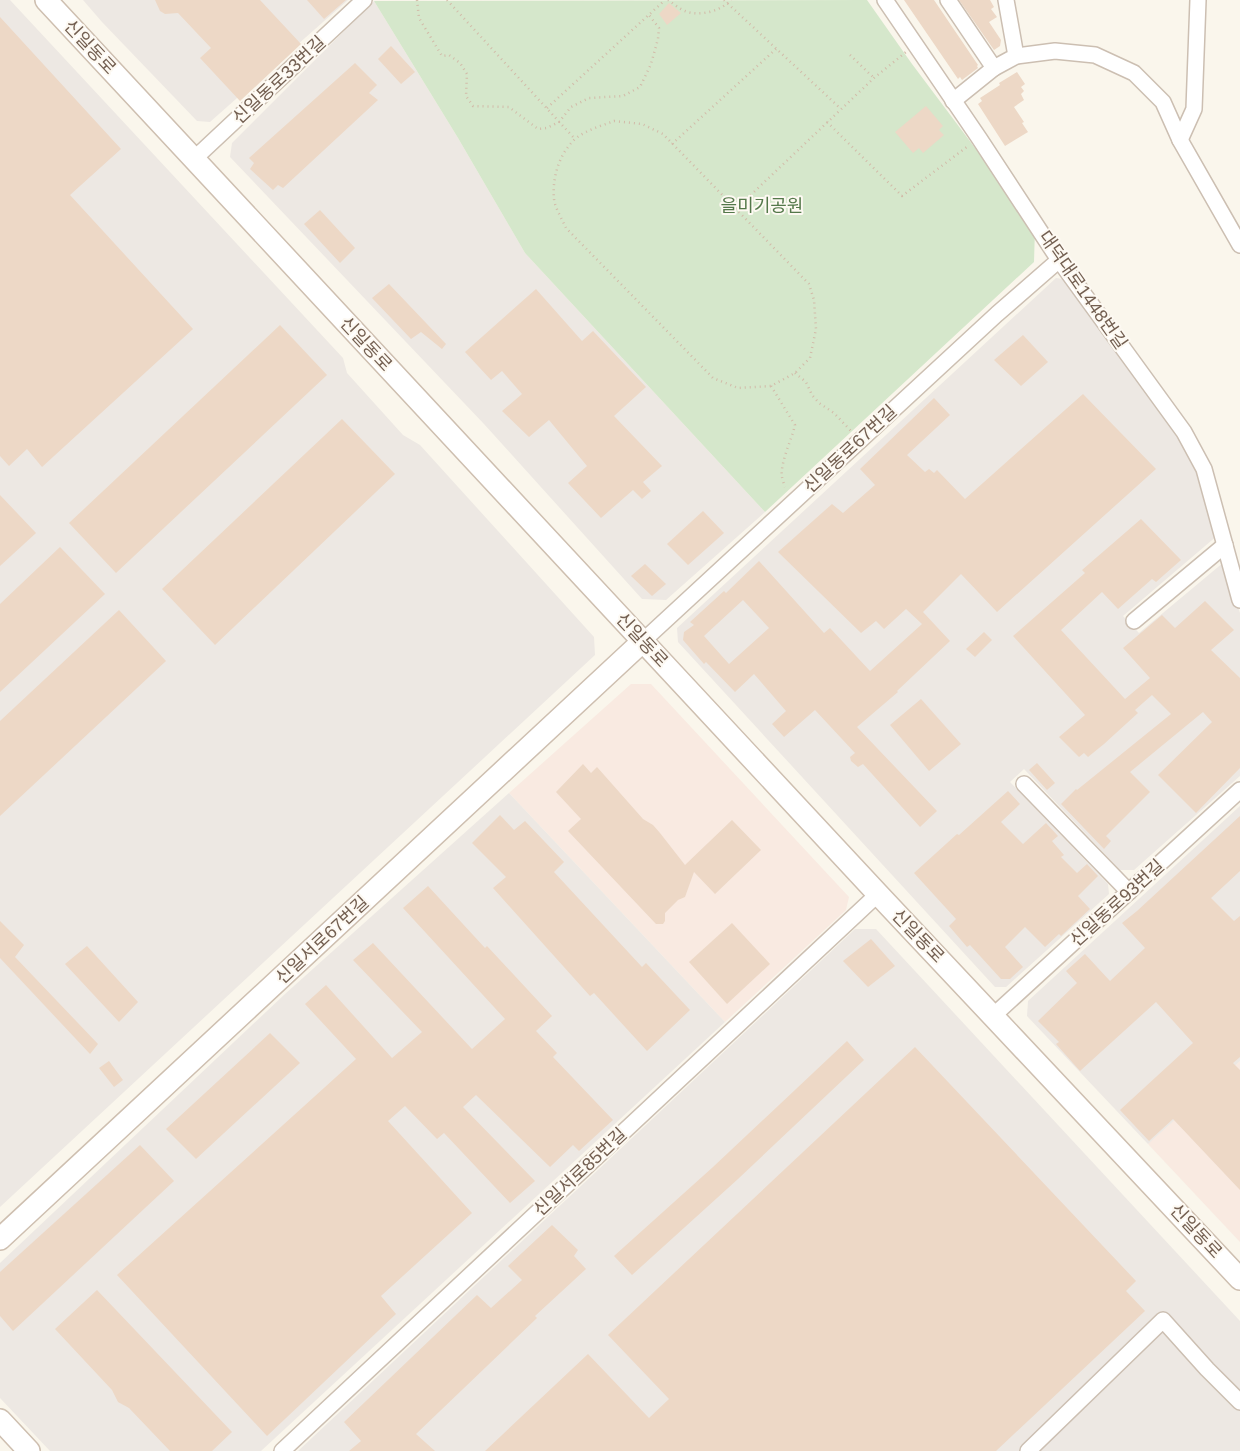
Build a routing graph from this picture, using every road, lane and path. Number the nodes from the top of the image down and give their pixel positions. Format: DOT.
graph roads {
  1 [pos="46,0"];
  2 [pos="364,0"];
  3 [pos="418,0"];
  4 [pos="447,0"];
  5 [pos="666,0"];
  6 [pos="724,0"];
  7 [pos="731,0"];
  8 [pos="885,0"];
  9 [pos="948,0"];
  10 [pos="1006,0"];
  11 [pos="1198,0"];
  12 [pos="728,3"];
  13 [pos="649,15"];
  14 [pos="916,44"];
  15 [pos="777,48"];
  16 [pos="850,55"];
  17 [pos="1016,56"];
  18 [pos="994,68"];
  19 [pos="874,78"];
  20 [pos="954,101"];
  21 [pos="547,108"];
  22 [pos="841,109"];
  23 [pos="559,122"];
  24 [pos="826,122"];
  25 [pos="980,138"];
  26 [pos="575,139"];
  27 [pos="1180,140"];
  28 [pos="672,144"];
  29 [pos="194,159"];
  30 [pos="736,209"];
  31 [pos="1240,245"];
  32 [pos="1059,260"];
  33 [pos="795,373"];
  34 [pos="771,386"];
  35 [pos="851,431"];
  36 [pos="785,487"];
  37 [pos="1225,545"];
  38 [pos="1240,600"];
  39 [pos="1134,621"];
  40 [pos="643,641"];
  41 [pos="1024,784"];
  42 [pos="1240,790"];
  43 [pos="1129,892"];
  44 [pos="878,894"];
  45 [pos="994,1016"];
  46 [pos="0,1239"];
  47 [pos="1240,1278"];
  48 [pos="1240,1402"];
  49 [pos="0,1420"];
  50 [pos="29,1451"];
  51 [pos="282,1451"];
  52 [pos="1028,1451"];
  1 -- 29 [label="main road, 신일동로"];
  2 -- 29 [label="street, 신일동로33번길"];
  3 -- 23 [label="path"];
  4 -- 21 [label="path"];
  5 -- 12 [label="path"];
  5 -- 13 [label="path"];
  6 -- 12 [label="path"];
  7 -- 12 [label="path"];
  8 -- 14 [label="street, 대덕대로1448번길"];
  9 -- 18 [label="street"];
  10 -- 17 [label="street"];
  11 -- 27 [label="street"];
  12 -- 15 [label="path"];
  13 -- 21 [label="path"];
  13 -- 23 [label="path"];
  14 -- 19 [label="path"];
  14 -- 20 [label="street, 대덕대로1448번길"];
  15 -- 22 [label="path"];
  15 -- 28 [label="path"];
  16 -- 19 [label="path"];
  17 -- 18 [label="street"];
  17 -- 27 [label="street"];
  18 -- 20 [label="street"];
  19 -- 22 [label="path"];
  20 -- 25 [label="street, 대덕대로1448번길"];
  21 -- 23 [label="path"];
  22 -- 24 [label="path"];
  23 -- 26 [label="path"];
  24 -- 25 [label="path"];
  24 -- 30 [label="path"];
  25 -- 32 [label="street, 대덕대로1448번길"];
  26 -- 28 [label="path"];
  26 -- 34 [label="path"];
  27 -- 31 [label="street"];
  28 -- 30 [label="path"];
  29 -- 40 [label="main road, 신일동로"];
  30 -- 33 [label="path"];
  32 -- 37 [label="street, 대덕대로1448번길"];
  32 -- 40 [label="street, 신일동로67번길"];
  33 -- 34 [label="path"];
  33 -- 35 [label="path"];
  34 -- 36 [label="path"];
  37 -- 38 [label="street, 대덕대로1448번길"];
  37 -- 39 [label="street"];
  40 -- 44 [label="main road, 신일동로"];
  40 -- 46 [label="main road, 신일서로67번길"];
  41 -- 43 [label="street"];
  42 -- 43 [label="street, 신일동로93번길"];
  43 -- 45 [label="street, 신일동로93번길"];
  44 -- 45 [label="main road, 신일동로"];
  44 -- 51 [label="street, 신일서로85번길"];
  45 -- 47 [label="main road, 신일동로"];
  48 -- 52 [label="street"];
  49 -- 50 [label="main road"];
}
